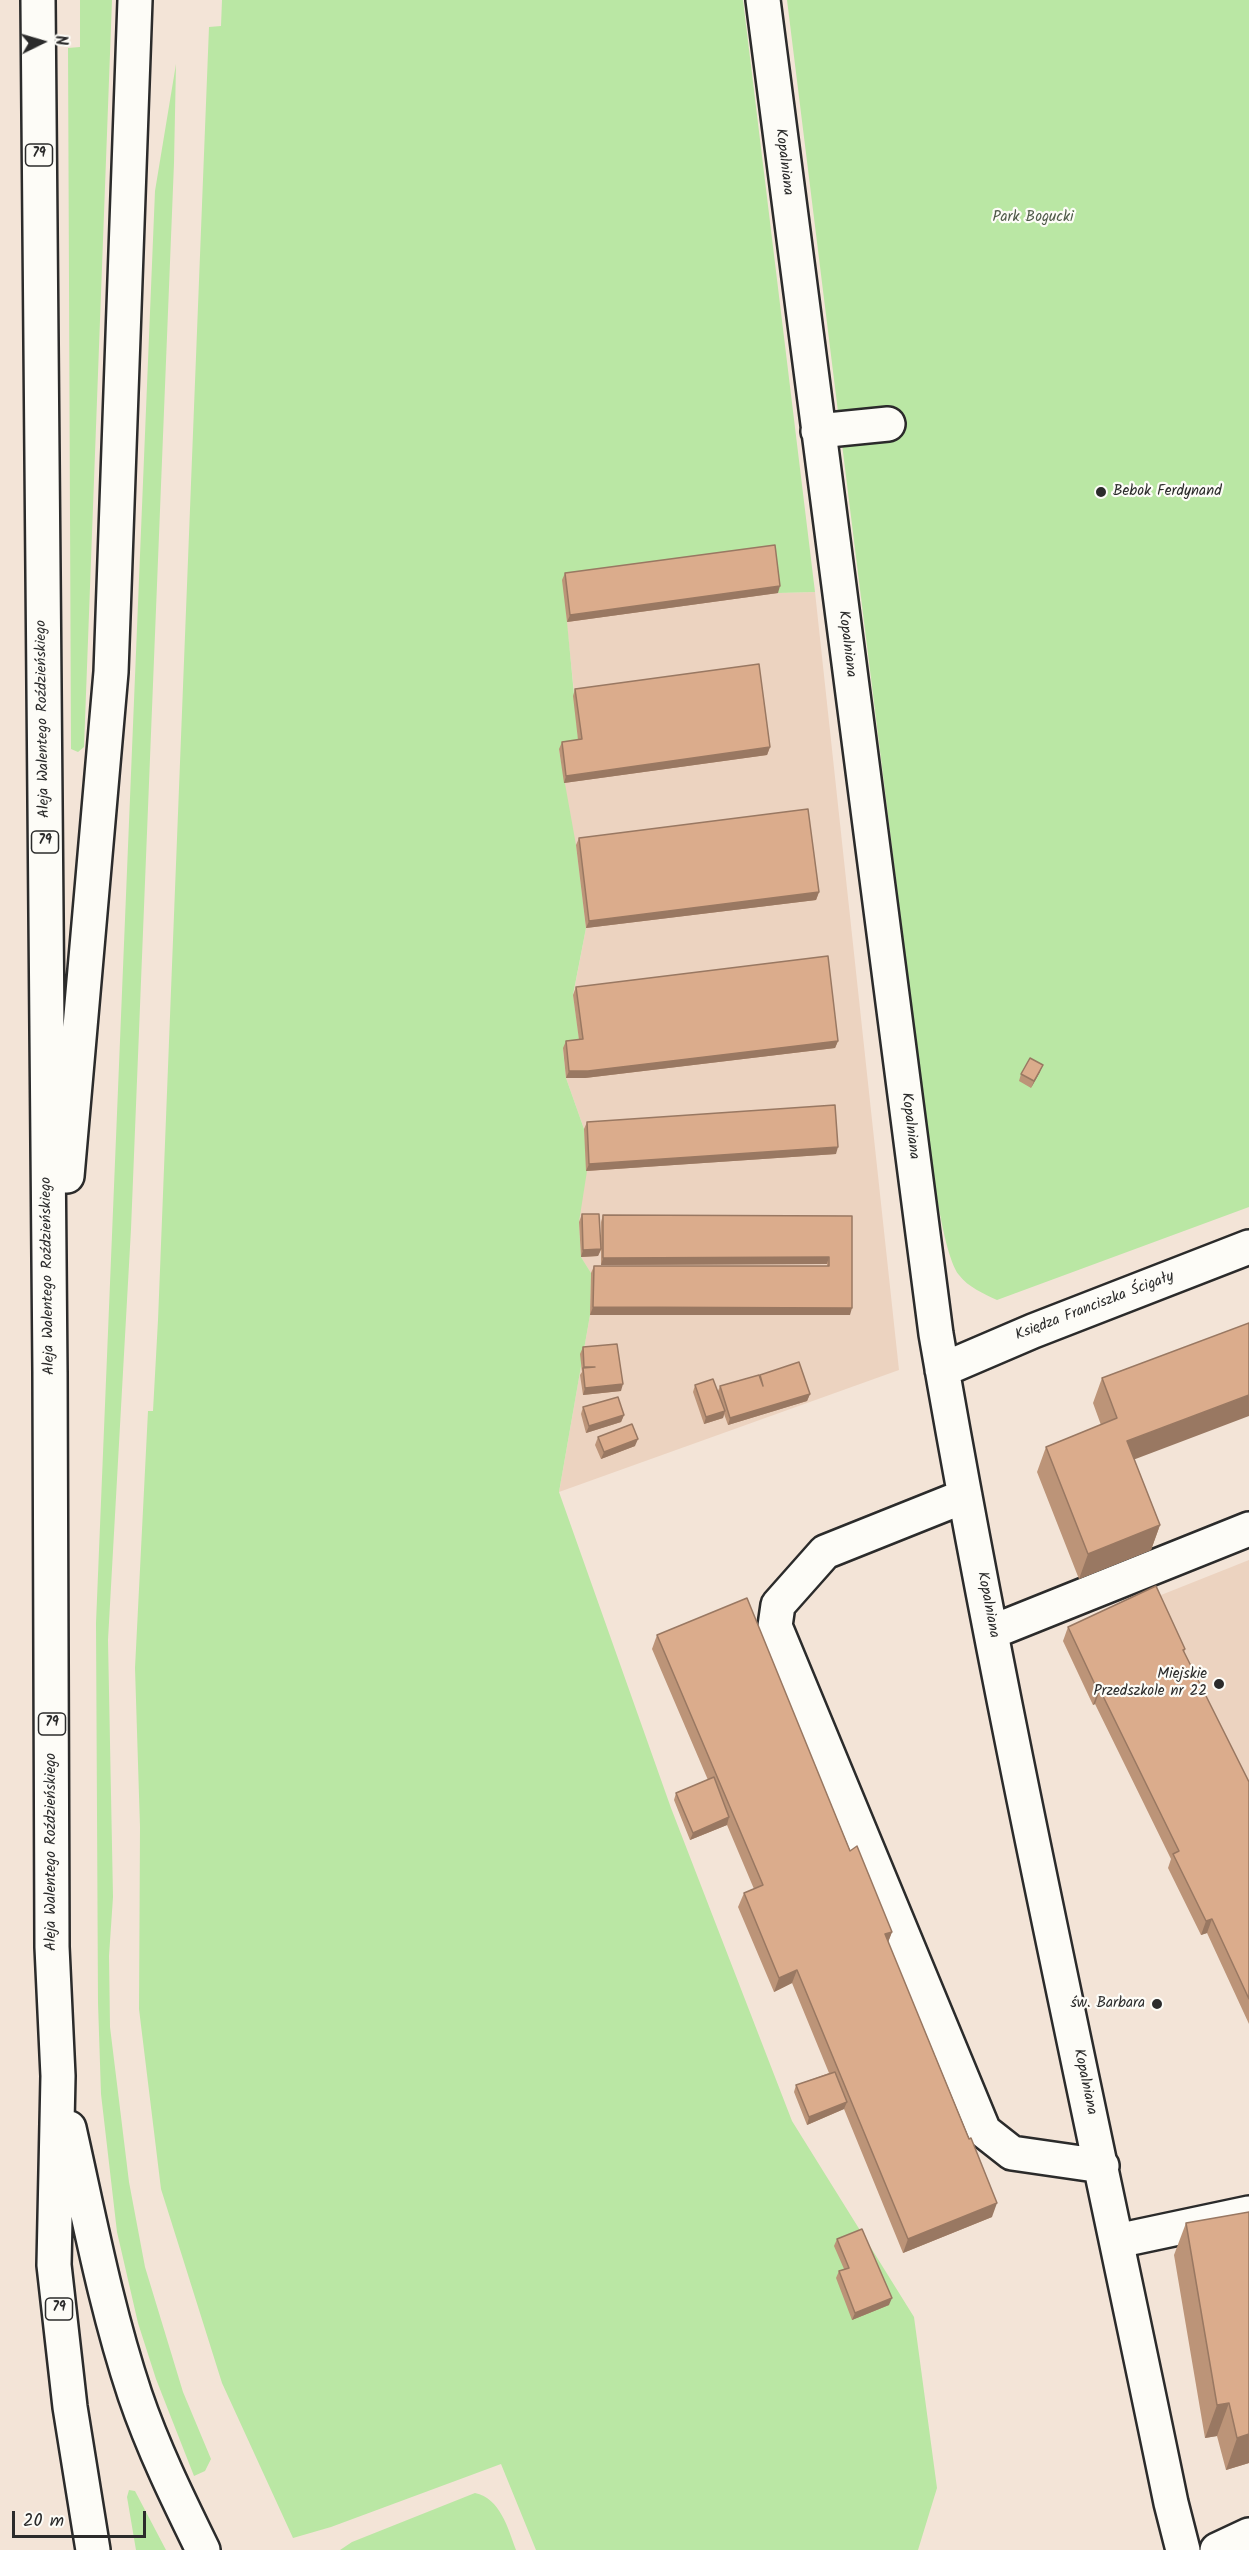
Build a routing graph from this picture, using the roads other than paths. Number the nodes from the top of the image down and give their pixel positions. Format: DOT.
graph roads {
  1 [pos="38,0"];
  2 [pos="135,0"];
  3 [pos="763,0"];
  4 [pos="888,424"];
  5 [pos="818,431"];
  6 [pos="1249,1247"];
  7 [pos="942,1370"];
  8 [pos="50,1372"];
  9 [pos="965,1496"];
  10 [pos="1249,1528"];
  11 [pos="992,1632"];
  12 [pos="58,2076"];
  13 [pos="1102,2166"];
  14 [pos="1249,2213"];
  15 [pos="1117,2241"];
  16 [pos="1249,2535"];
  17 [pos="93,2550"];
  18 [pos="203,2550"];
  19 [pos="1183,2550"];
  20 [pos="1217,2550"];
  1 -- 8 [label="main road, Aleja Walentego Roździeńskiego / 79"];
  2 -- 8 [label="main road"];
  3 -- 5 [label="main road, Kopalniana"];
  4 -- 5 [label="main road"];
  5 -- 7 [label="main road, Kopalniana"];
  6 -- 7 [label="main road, Księdza Franciszka Ścigały"];
  7 -- 9 [label="main road, Kopalniana"];
  8 -- 12 [label="main road, Aleja Walentego Roździeńskiego / 79"];
  9 -- 11 [label="main road, Kopalniana"];
  9 -- 13 [label="main road"];
  10 -- 11 [label="main road"];
  11 -- 13 [label="main road, Kopalniana"];
  12 -- 17 [label="main road, Aleja Walentego Roździeńskiego / 79"];
  12 -- 18 [label="main road"];
  13 -- 15 [label="main road, Kopalniana"];
  14 -- 15 [label="main road"];
  15 -- 19 [label="main road, Kopalniana"];
  16 -- 20 [label="main road"];
}
